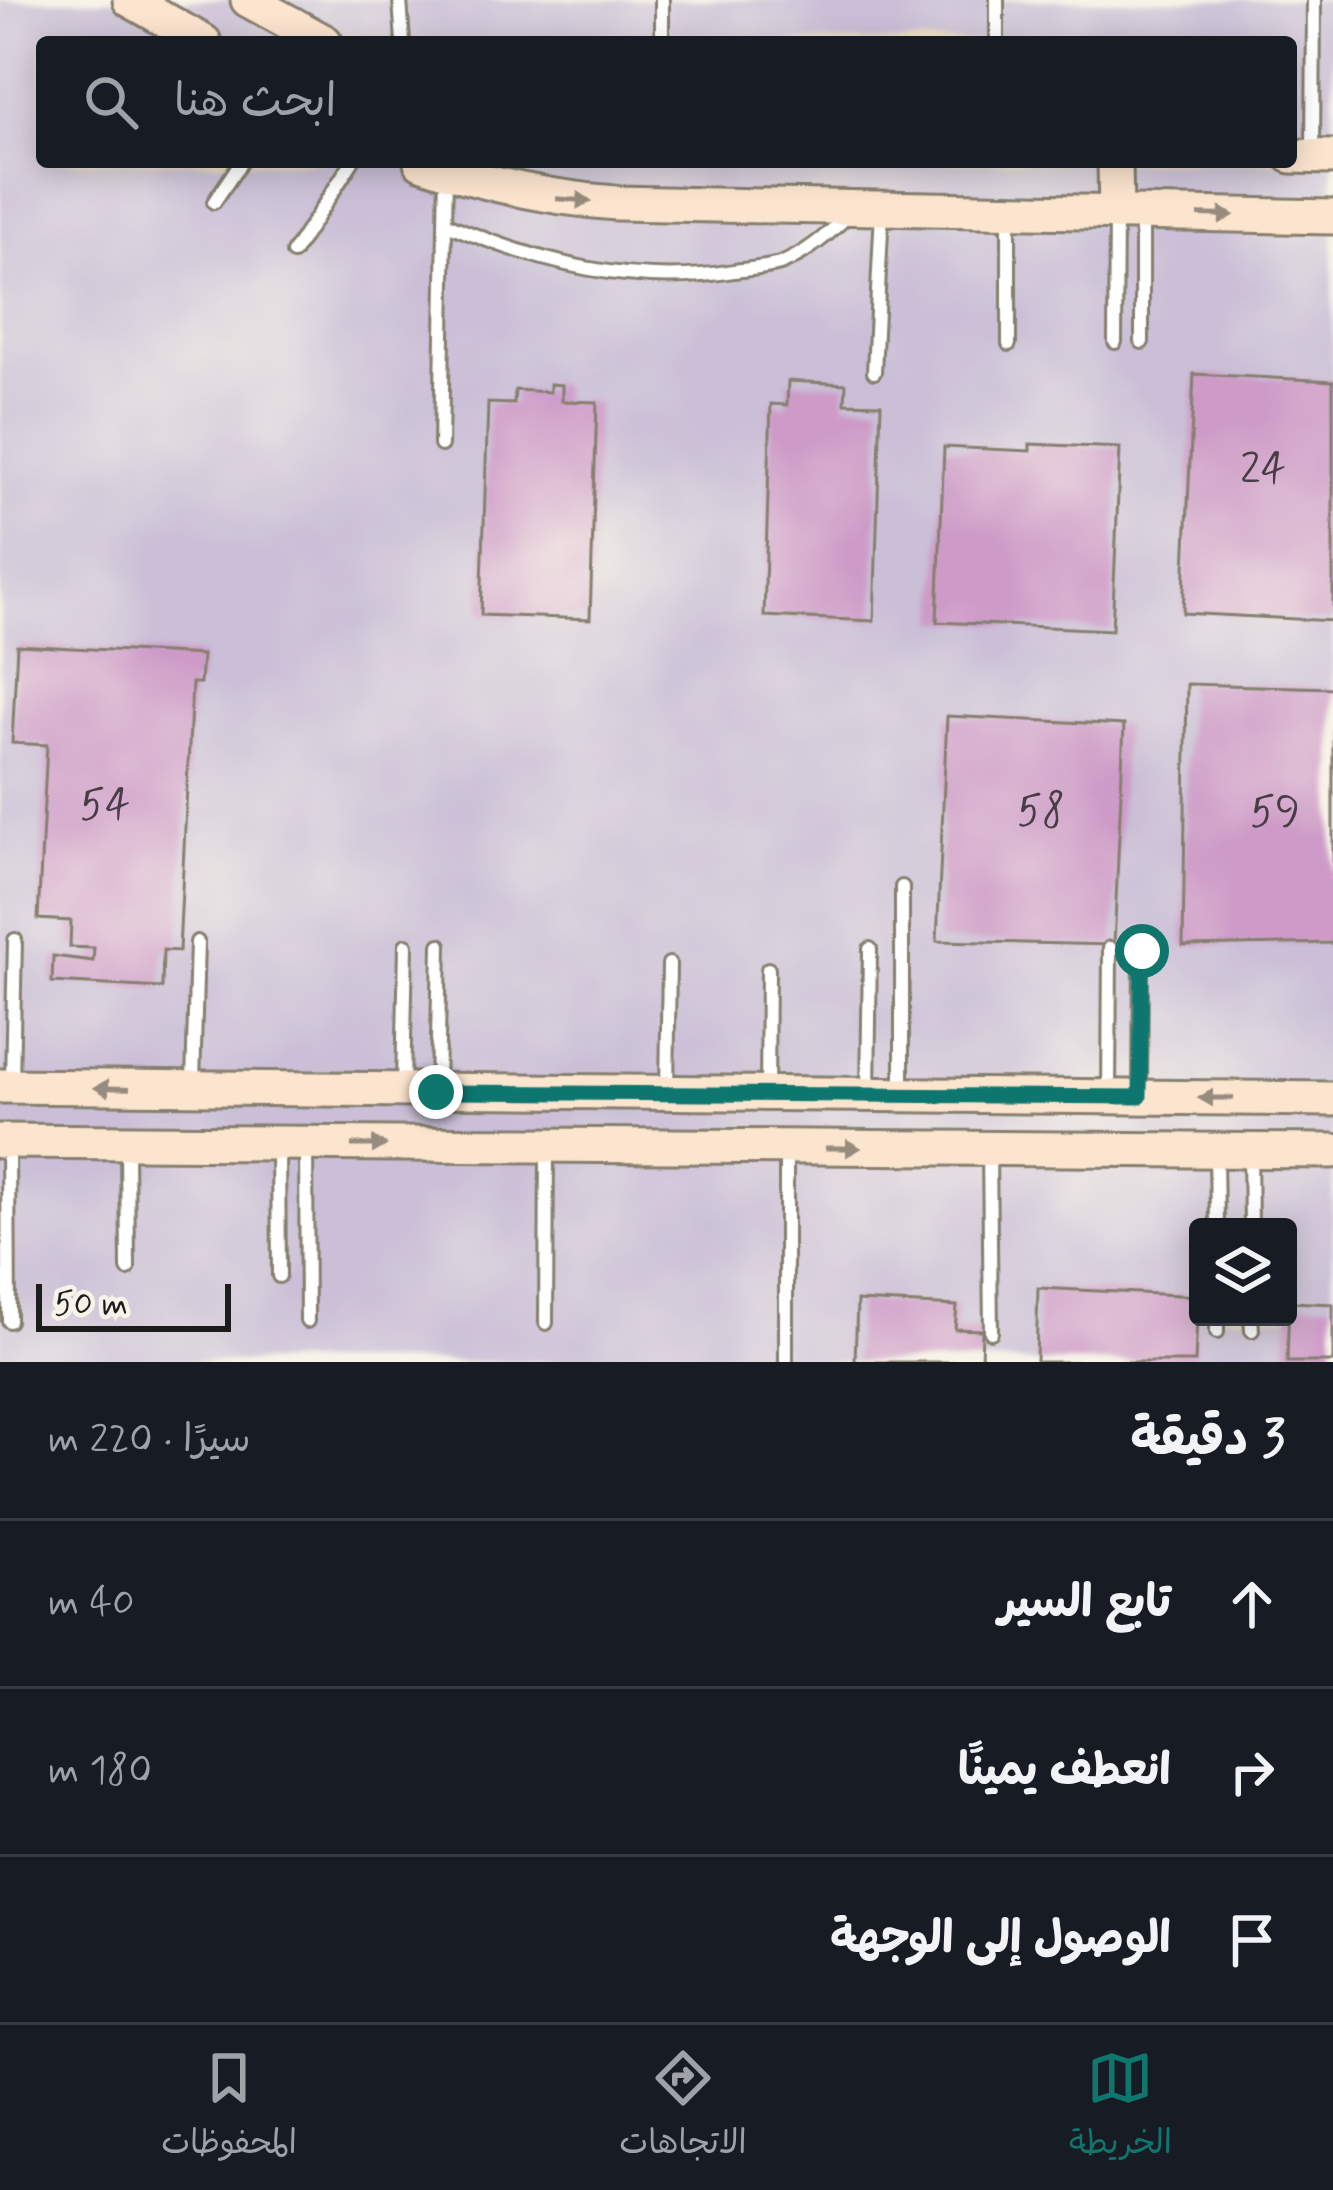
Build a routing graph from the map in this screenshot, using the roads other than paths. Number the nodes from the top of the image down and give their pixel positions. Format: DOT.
graph roads {
  1 [pos="130,0"];
  2 [pos="400,0"];
  3 [pos="662,0"];
  4 [pos="997,0"];
  5 [pos="1314,0"];
  6 [pos="266,4"];
  7 [pos="193,36"];
  8 [pos="316,36"];
  9 [pos="403,36"];
  10 [pos="662,36"];
  11 [pos="997,36"];
  12 [pos="1312,156"];
  13 [pos="237,168"];
  14 [pos="348,168"];
  15 [pos="434,168"];
  16 [pos="439,168"];
  17 [pos="1117,168"];
  18 [pos="214,202"];
  19 [pos="868,208"];
  20 [pos="1009,212"];
  21 [pos="1129,214"];
  22 [pos="1333,217"];
  23 [pos="447,224"];
  24 [pos="293,253"];
  25 [pos="1115,342"];
  26 [pos="1142,342"];
  27 [pos="1009,344"];
  28 [pos="874,372"];
  29 [pos="441,446"];
  30 [pos="902,887"];
  31 [pos="15,940"];
  32 [pos="197,941"];
  33 [pos="406,945"];
  34 [pos="440,945"];
  35 [pos="1111,948"];
  36 [pos="870,949"];
  37 [pos="1142,951"];
  38 [pos="669,964"];
  39 [pos="768,969"];
  40 [pos="6,1086"];
  41 [pos="193,1089"];
  42 [pos="318,1090"];
  43 [pos="420,1092"];
  44 [pos="518,1093"];
  45 [pos="668,1093"];
  46 [pos="767,1094"];
  47 [pos="868,1095"];
  48 [pos="902,1095"];
  49 [pos="1124,1097"];
  50 [pos="1333,1099"];
  51 [pos="4,1142"];
  52 [pos="127,1142"];
  53 [pos="301,1144"];
  54 [pos="532,1146"];
  55 [pos="787,1148"];
  56 [pos="902,1149"];
  57 [pos="989,1149"];
  58 [pos="1216,1150"];
  59 [pos="1250,1150"];
  60 [pos="1333,1151"];
  61 [pos="1216,1218"];
  62 [pos="1251,1218"];
  63 [pos="128,1269"];
  64 [pos="279,1276"];
  65 [pos="10,1321"];
  66 [pos="307,1321"];
  67 [pos="546,1323"];
  68 [pos="1217,1326"];
  69 [pos="991,1332"];
  70 [pos="1217,1332"];
  71 [pos="785,1362"];
  1 -- 7 [label="street"];
  2 -- 9 [label="lane"];
  3 -- 10 [label="lane"];
  4 -- 11 [label="lane"];
  5 -- 12 [label="lane"];
  6 -- 8 [label="street"];
  13 -- 18 [label="lane"];
  14 -- 24 [label="lane"];
  15 -- 23 [label="lane"];
  16 -- 19 [label="street, one-way"];
  17 -- 21 [label="street"];
  19 -- 20 [label="street"];
  19 -- 23 [label="lane"];
  19 -- 28 [label="lane"];
  20 -- 21 [label="street"];
  20 -- 27 [label="lane"];
  21 -- 22 [label="street, one-way"];
  21 -- 25 [label="lane"];
  21 -- 26 [label="lane"];
  23 -- 29 [label="lane"];
  30 -- 48 [label="lane"];
  31 -- 40 [label="lane"];
  32 -- 41 [label="lane"];
  33 -- 43 [label="lane"];
  34 -- 43 [label="lane"];
  35 -- 49 [label="lane"];
  36 -- 47 [label="lane"];
  37 -- 49 [label="lane"];
  38 -- 45 [label="lane"];
  39 -- 46 [label="lane"];
  41 -- 40 [label="street, one-way"];
  41 -- 42 [label="street"];
  42 -- 43 [label="street"];
  42 -- 53 [label="street"];
  43 -- 44 [label="street"];
  44 -- 45 [label="street"];
  44 -- 54 [label="street"];
  45 -- 46 [label="street"];
  46 -- 47 [label="street"];
  47 -- 48 [label="street"];
  48 -- 49 [label="street"];
  48 -- 56 [label="street"];
  50 -- 49 [label="street, one-way"];
  51 -- 52 [label="street"];
  51 -- 65 [label="lane"];
  52 -- 53 [label="street"];
  52 -- 63 [label="lane"];
  53 -- 54 [label="street, one-way"];
  53 -- 64 [label="lane"];
  53 -- 66 [label="lane"];
  54 -- 55 [label="street"];
  54 -- 67 [label="lane"];
  55 -- 56 [label="street, one-way"];
  55 -- 71 [label="lane"];
  56 -- 57 [label="street"];
  57 -- 58 [label="street"];
  57 -- 69 [label="lane"];
  58 -- 59 [label="street"];
  58 -- 61 [label="lane"];
  59 -- 60 [label="street"];
  59 -- 62 [label="lane"];
  68 -- 70 [label="lane"];
}
